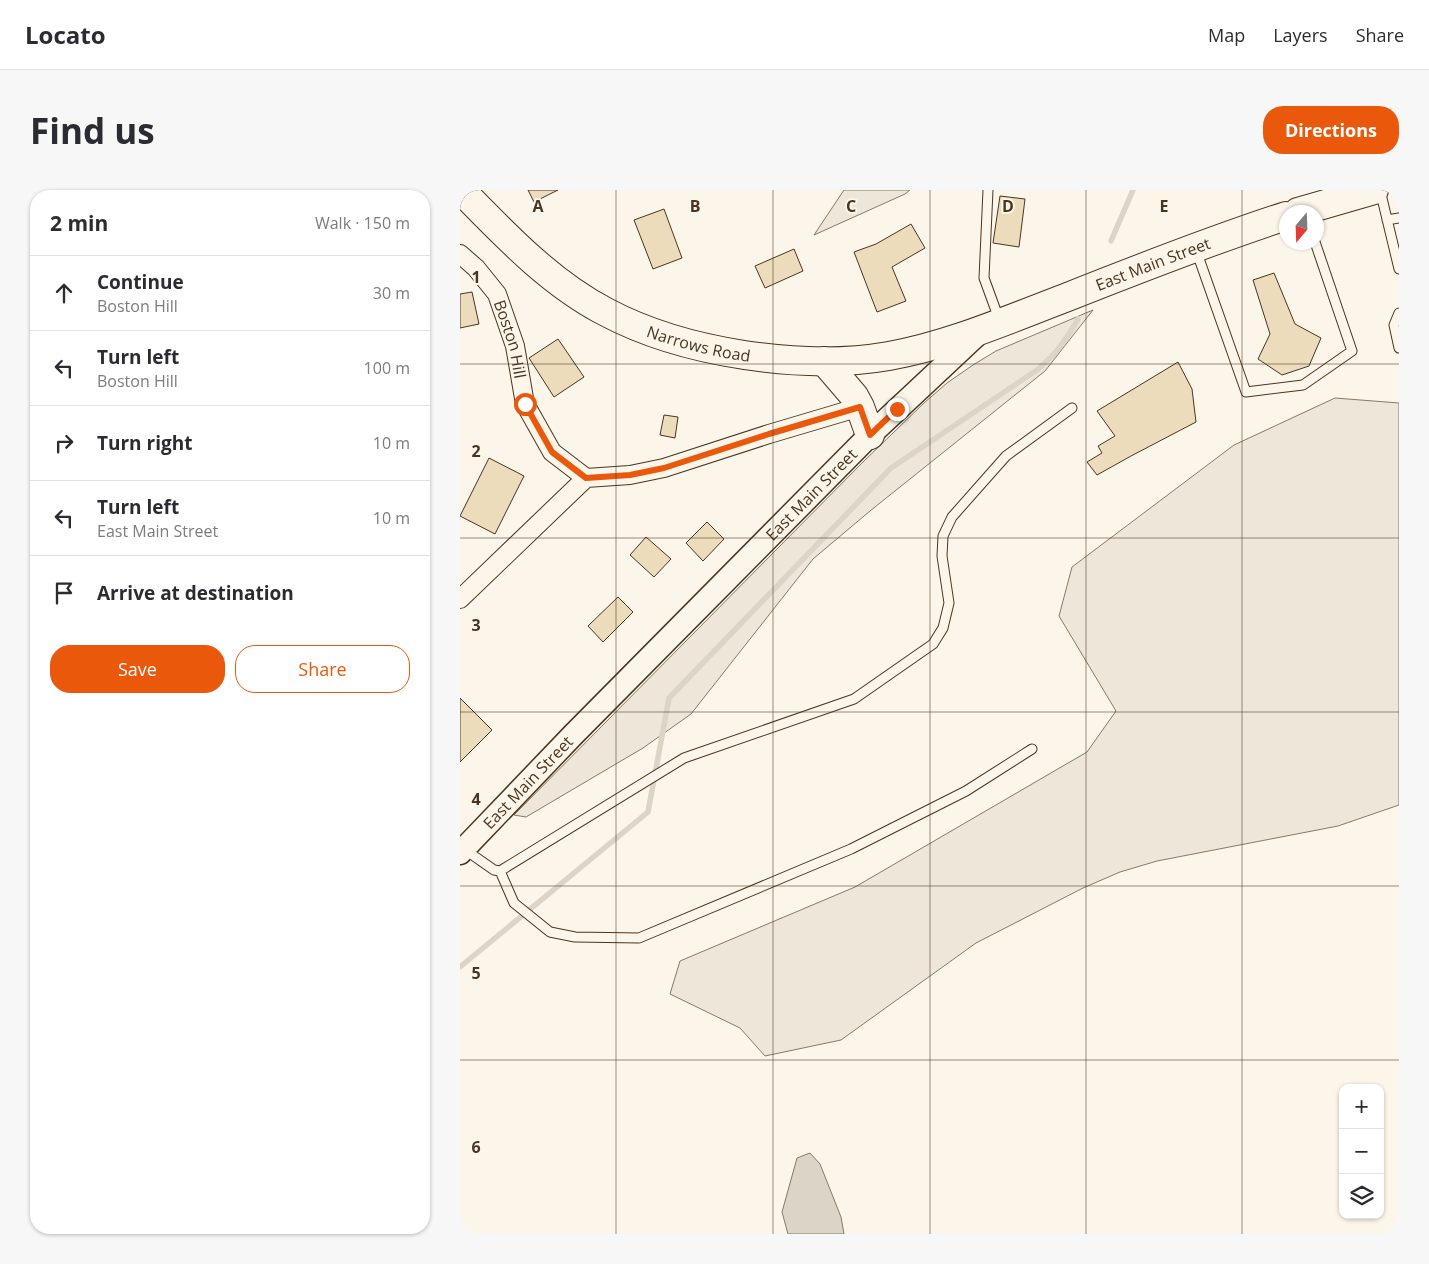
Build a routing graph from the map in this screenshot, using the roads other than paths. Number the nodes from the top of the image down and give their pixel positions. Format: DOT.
graph roads {
  1 [pos="461,190"];
  2 [pos="988,190"];
  3 [pos="1374,190"];
  4 [pos="1380,190"];
  5 [pos="1324,205"];
  6 [pos="1399,218"];
  7 [pos="1279,219"];
  8 [pos="1387,220"];
  9 [pos="1195,248"];
  10 [pos="1317,250"];
  11 [pos="460,254"];
  12 [pos="1399,269"];
  13 [pos="1399,312"];
  14 [pos="992,326"];
  15 [pos="1399,348"];
  16 [pos="824,361"];
  17 [pos="860,407"];
  18 [pos="1072,408"];
  19 [pos="870,435"];
  20 [pos="586,478"];
  21 [pos="460,599"];
  22 [pos="1032,749"];
  23 [pos="462,851"];
  24 [pos="500,871"];
  1 -- 16 [label="main road, Narrows Road"];
  2 -- 14 [label="lane"];
  3 -- 5 [label="main road, East Main Street"];
  4 -- 8 [label="lane"];
  6 -- 8 [label="lane"];
  7 -- 9 [label="main road, East Main Street"];
  8 -- 12 [label="lane"];
  9 -- 10 [label="lane"];
  9 -- 14 [label="main road, East Main Street"];
  11 -- 20 [label="street, Boston Hill"];
  13 -- 15 [label="lane"];
  14 -- 16 [label="main road, Narrows Road"];
  14 -- 19 [label="street, East Main Street"];
  16 -- 17 [label="main road"];
  17 -- 19 [label="main road"];
  17 -- 20 [label="street"];
  18 -- 24 [label="lane"];
  19 -- 23 [label="street, East Main Street"];
  20 -- 21 [label="street"];
  22 -- 24 [label="lane"];
  23 -- 24 [label="lane"];
}
